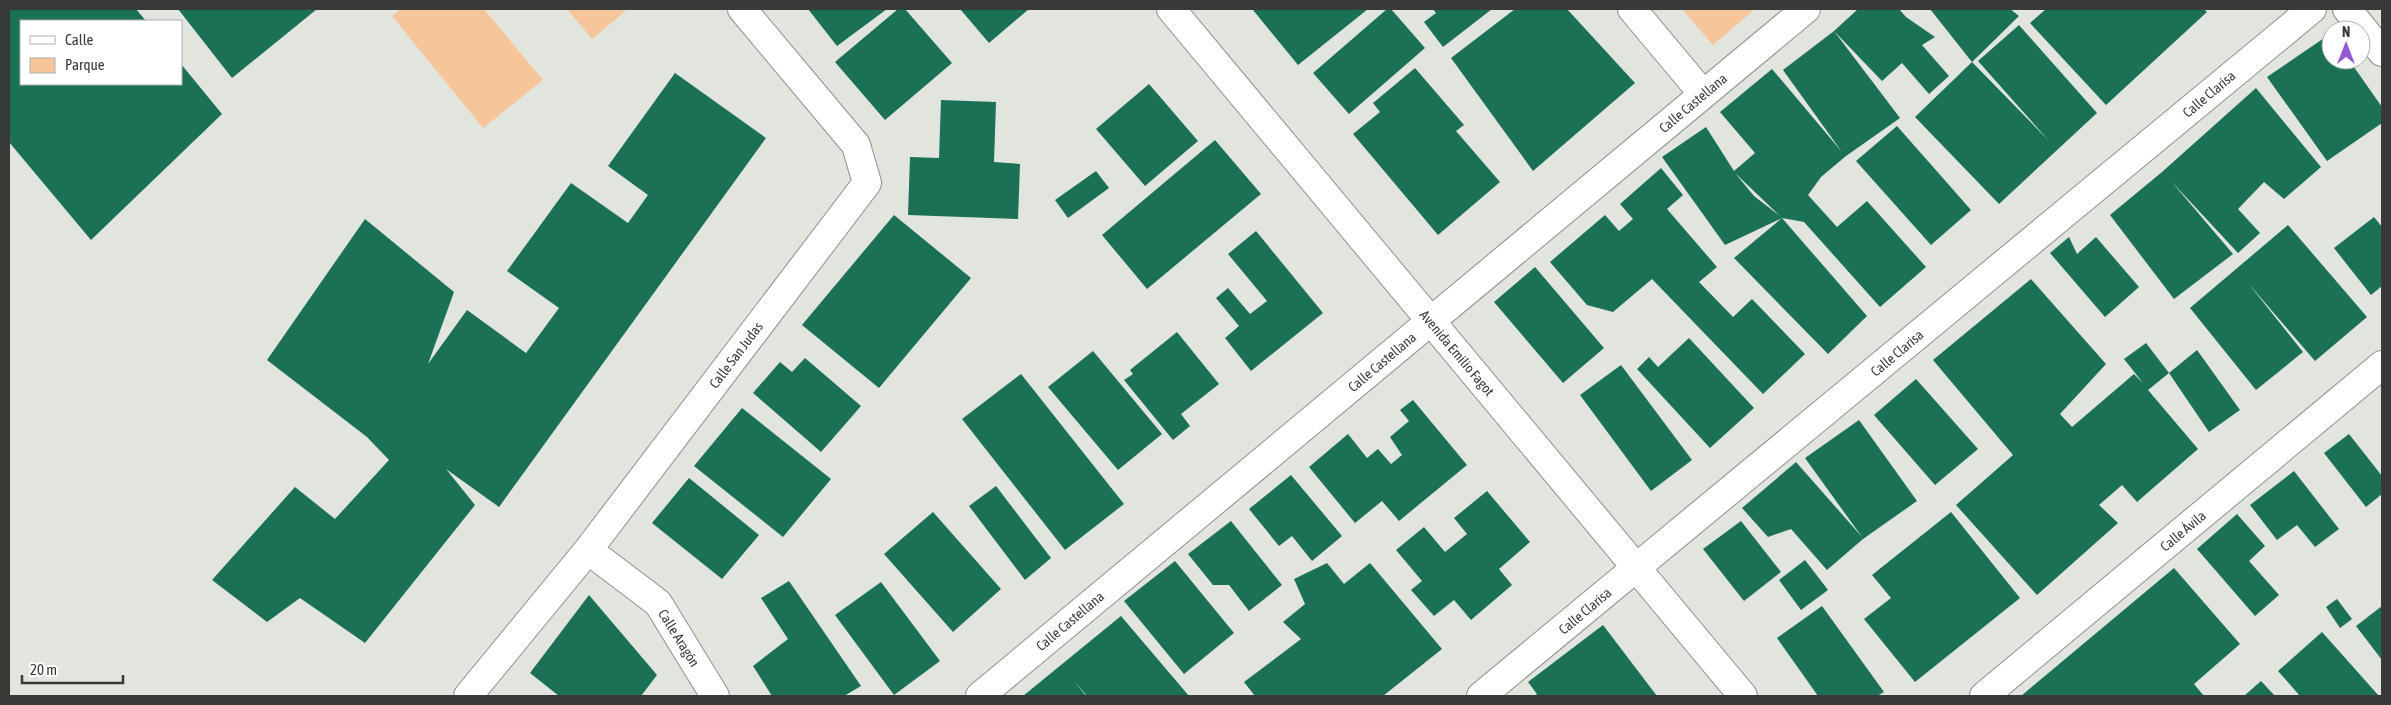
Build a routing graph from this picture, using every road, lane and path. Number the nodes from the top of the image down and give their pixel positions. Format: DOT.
graph roads {
  1 [pos="742,9"];
  2 [pos="1171,9"];
  3 [pos="1632,9"];
  4 [pos="1806,9"];
  5 [pos="2312,9"];
  6 [pos="2347,9"];
  7 [pos="2382,52"];
  8 [pos="1703,94"];
  9 [pos="1431,322"];
  10 [pos="2382,365"];
  11 [pos="588,550"];
  12 [pos="1636,568"];
  13 [pos="468,696"];
  14 [pos="715,696"];
  15 [pos="980,696"];
  16 [pos="1481,696"];
  17 [pos="1743,696"];
  18 [pos="1984,696"];
  1 -- 11 [label="street, Calle San Judas"];
  2 -- 9 [label="street, Avenida Emilio Fagot"];
  3 -- 8 [label="street"];
  4 -- 8 [label="street, Calle Castellana"];
  5 -- 12 [label="street, Calle Clarisa"];
  6 -- 7 [label="street"];
  8 -- 9 [label="street, Calle Castellana"];
  9 -- 12 [label="street, Avenida Emilio Fagot"];
  9 -- 15 [label="street, Calle Castellana"];
  10 -- 18 [label="street, Calle Ávila"];
  11 -- 13 [label="street, Calle San Judas"];
  11 -- 14 [label="street, Calle Aragón"];
  12 -- 16 [label="street, Calle Clarisa"];
  12 -- 17 [label="street, Avenida Emilio Fagot"];
}
